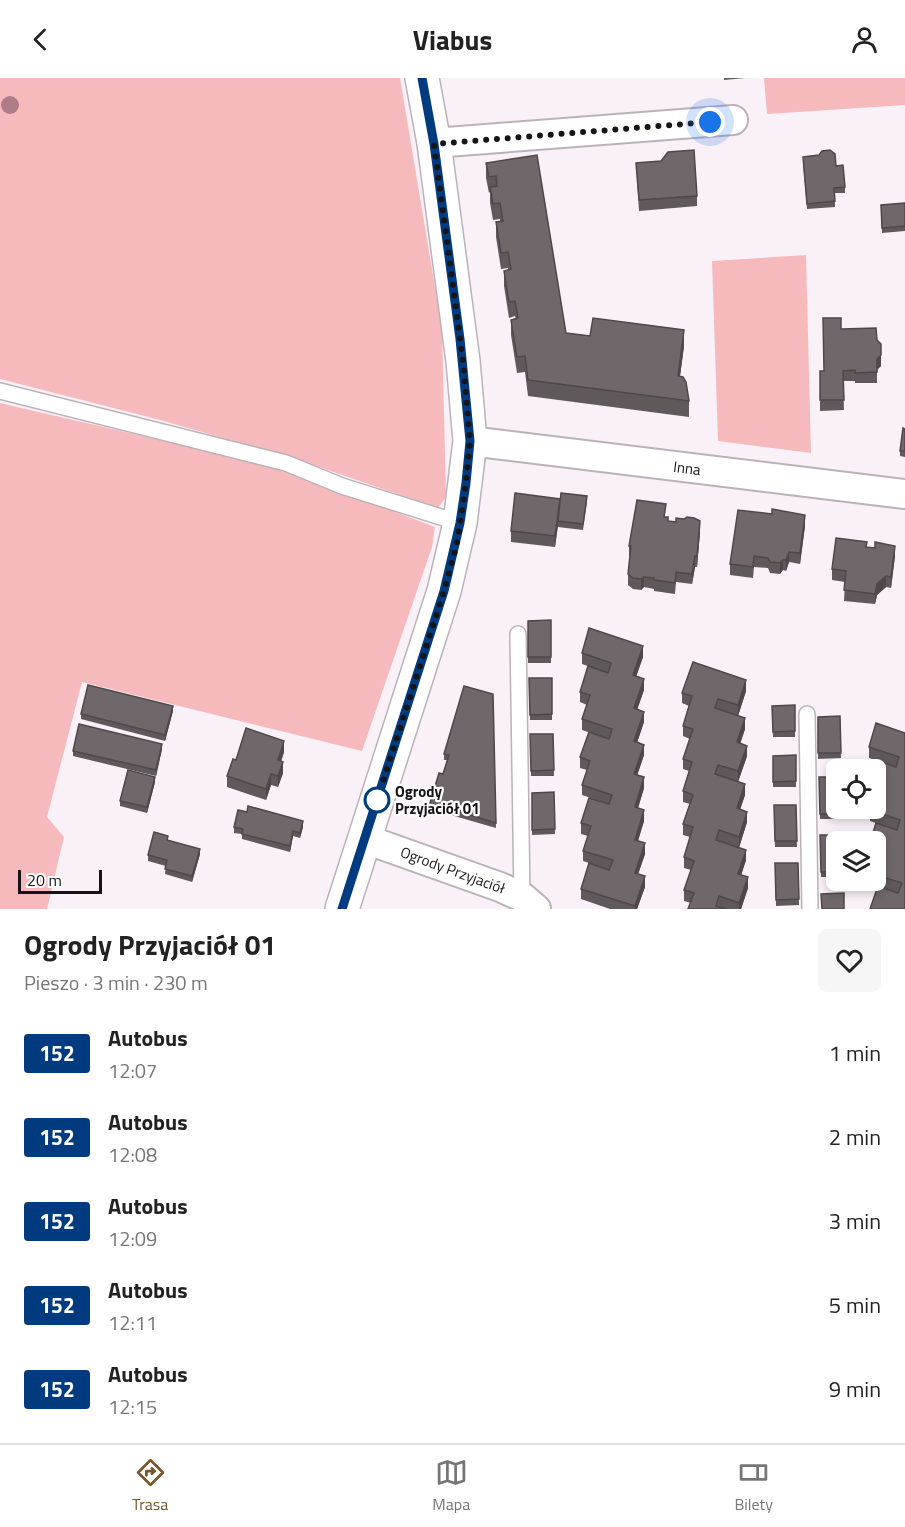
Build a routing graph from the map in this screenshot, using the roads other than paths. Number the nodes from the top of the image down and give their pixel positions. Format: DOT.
graph roads {
  1 [pos="422,78"];
  2 [pos="733,120"];
  3 [pos="434,144"];
  4 [pos="0,391"];
  5 [pos="470,441"];
  6 [pos="905,494"];
  7 [pos="460,523"];
  8 [pos="518,634"];
  9 [pos="807,714"];
  10 [pos="365,839"];
  11 [pos="529,903"];
  12 [pos="342,909"];
  13 [pos="810,909"];
  1 -- 3 [label="street"];
  2 -- 3 [label="street"];
  3 -- 5 [label="street"];
  4 -- 7 [label="lane"];
  5 -- 6 [label="street, Inna"];
  5 -- 7 [label="street"];
  7 -- 10 [label="street"];
  8 -- 11 [label="lane"];
  9 -- 13 [label="lane"];
  10 -- 11 [label="street, Ogrody Przyjaciół"];
  10 -- 12 [label="street"];
}
